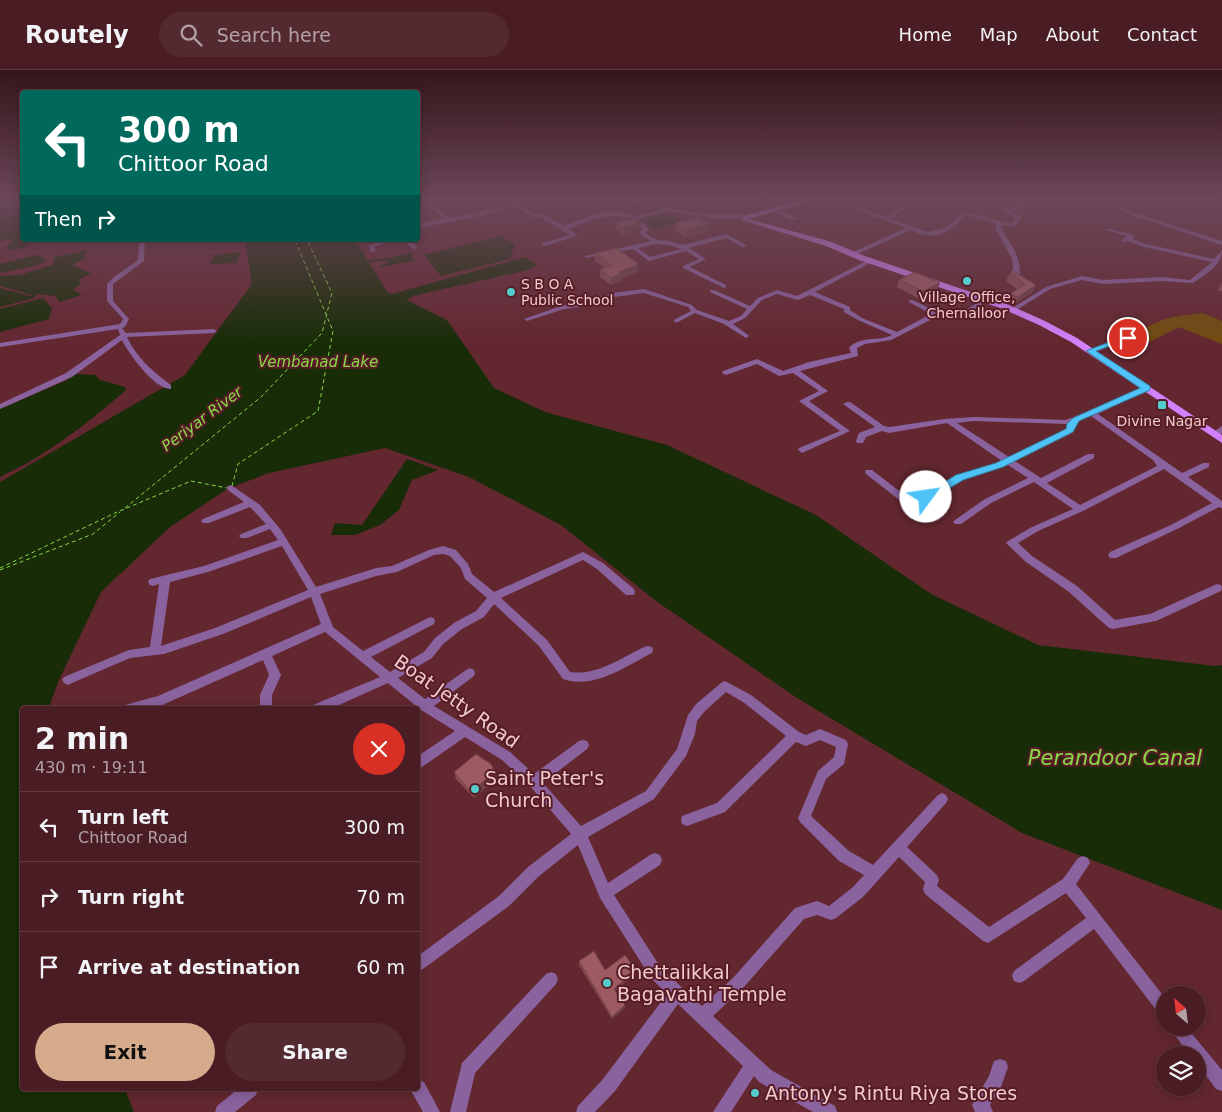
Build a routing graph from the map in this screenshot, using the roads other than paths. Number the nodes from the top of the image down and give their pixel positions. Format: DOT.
graph roads {
  1 [pos="142,246"];
  2 [pos="371,246"];
  3 [pos="412,246"];
  4 [pos="640,246"];
  5 [pos="680,246"];
  6 [pos="693,246"];
  7 [pos="833,246"];
  8 [pos="872,246"];
  9 [pos="1007,246"];
  10 [pos="1147,246"];
  11 [pos="634,247"];
  12 [pos="415,248"];
  13 [pos="685,248"];
  14 [pos="373,251"];
  15 [pos="1222,252"];
  16 [pos="853,254"];
  17 [pos="588,258"];
  18 [pos="870,260"];
  19 [pos="1215,262"];
  20 [pos="1222,266"];
  21 [pos="1025,284"];
  22 [pos="724,286"];
  23 [pos="1033,288"];
  24 [pos="712,291"];
  25 [pos="809,292"];
  26 [pos="1039,292"];
  27 [pos="986,300"];
  28 [pos="911,301"];
  29 [pos="752,309"];
  30 [pos="1013,310"];
  31 [pos="695,311"];
  32 [pos="936,314"];
  33 [pos="527,319"];
  34 [pos="676,321"];
  35 [pos="727,323"];
  36 [pos="120,327"];
  37 [pos="214,331"];
  38 [pos="896,334"];
  39 [pos="123,336"];
  40 [pos="746,336"];
  41 [pos="1128,338"];
  42 [pos="0,345"];
  43 [pos="1090,351"];
  44 [pos="794,370"];
  45 [pos="726,373"];
  46 [pos="168,387"];
  47 [pos="1147,388"];
  48 [pos="847,404"];
  49 [pos="0,407"];
  50 [pos="1094,412"];
  51 [pos="1076,420"];
  52 [pos="949,421"];
  53 [pos="881,428"];
  54 [pos="846,431"];
  55 [pos="868,432"];
  56 [pos="1220,435"];
  57 [pos="860,441"];
  58 [pos="802,450"];
  59 [pos="1091,456"];
  60 [pos="1008,460"];
  61 [pos="1161,464"];
  62 [pos="1206,466"];
  63 [pos="869,472"];
  64 [pos="1181,477"];
  65 [pos="1038,480"];
  66 [pos="231,488"];
  67 [pos="251,503"];
  68 [pos="1220,504"];
  69 [pos="1080,509"];
  70 [pos="206,521"];
  71 [pos="958,522"];
  72 [pos="272,525"];
  73 [pos="244,536"];
  74 [pos="284,542"];
  75 [pos="1113,555"];
  76 [pos="166,579"];
  77 [pos="153,582"];
  78 [pos="1217,588"];
  79 [pos="314,592"];
  80 [pos="630,592"];
  81 [pos="493,597"];
  82 [pos="430,621"];
  83 [pos="327,626"];
  84 [pos="648,650"];
  85 [pos="155,651"];
  86 [pos="266,653"];
  87 [pos="362,657"];
  88 [pos="470,673"];
  89 [pos="388,678"];
  90 [pos="68,680"];
  91 [pos="141,706"];
  92 [pos="266,706"];
  93 [pos="324,706"];
  94 [pos="426,706"];
  95 [pos="464,731"];
  96 [pos="794,736"];
  97 [pos="583,745"];
  98 [pos="420,762"];
  99 [pos="534,782"];
  100 [pos="942,799"];
  101 [pos="687,820"];
  102 [pos="580,835"];
  103 [pos="898,846"];
  104 [pos="655,860"];
  105 [pos="1083,863"];
  106 [pos="874,873"];
  107 [pos="1068,884"];
  108 [pos="605,893"];
  109 [pos="1096,919"];
  110 [pos="420,963"];
  111 [pos="1018,976"];
  112 [pos="551,979"];
  113 [pos="677,993"];
  114 [pos="1156,998"];
  115 [pos="702,1016"];
  116 [pos="1184,1036"];
  117 [pos="753,1064"];
  118 [pos="1000,1067"];
  119 [pos="1222,1083"];
  120 [pos="248,1091"];
  121 [pos="420,1091"];
  122 [pos="223,1112"];
  123 [pos="432,1112"];
  124 [pos="458,1112"];
  125 [pos="584,1112"];
  126 [pos="721,1112"];
  127 [pos="829,1112"];
  128 [pos="985,1112"];
  1 -- 36 [label="street"];
  2 -- 14 [label="street"];
  3 -- 12 [label="street"];
  4 -- 11 [label="street"];
  5 -- 13 [label="street"];
  6 -- 13 [label="street"];
  7 -- 16 [label="main road"];
  8 -- 16 [label="street"];
  9 -- 21 [label="street"];
  10 -- 19 [label="street"];
  11 -- 13 [label="street"];
  11 -- 17 [label="street"];
  13 -- 22 [label="street"];
  15 -- 19 [label="street"];
  16 -- 18 [label="main road"];
  18 -- 25 [label="street"];
  18 -- 27 [label="main road"];
  19 -- 20 [label="street"];
  19 -- 26 [label="street"];
  23 -- 26 [label="street"];
  24 -- 29 [label="street"];
  25 -- 29 [label="street"];
  25 -- 38 [label="street"];
  26 -- 30 [label="street"];
  27 -- 30 [label="main road"];
  27 -- 32 [label="street"];
  28 -- 32 [label="street"];
  29 -- 35 [label="street"];
  30 -- 43 [label="main road"];
  31 -- 33 [label="street"];
  31 -- 34 [label="street"];
  31 -- 35 [label="street"];
  32 -- 38 [label="street"];
  35 -- 40 [label="street"];
  36 -- 39 [label="street"];
  36 -- 42 [label="street"];
  37 -- 39 [label="street"];
  38 -- 44 [label="street"];
  39 -- 46 [label="street"];
  39 -- 49 [label="street"];
  41 -- 43 [label="street"];
  43 -- 47 [label="main road"];
  44 -- 45 [label="street"];
  44 -- 54 [label="street"];
  47 -- 50 [label="street"];
  47 -- 56 [label="main road"];
  48 -- 53 [label="street"];
  50 -- 51 [label="street"];
  50 -- 61 [label="street"];
  51 -- 52 [label="street"];
  51 -- 60 [label="street"];
  52 -- 53 [label="street"];
  52 -- 60 [label="street"];
  53 -- 55 [label="street"];
  54 -- 55 [label="street"];
  54 -- 58 [label="street"];
  55 -- 57 [label="street"];
  59 -- 65 [label="street"];
  60 -- 63 [label="street"];
  60 -- 65 [label="street"];
  61 -- 64 [label="street"];
  61 -- 69 [label="street"];
  62 -- 64 [label="street"];
  64 -- 68 [label="street"];
  65 -- 69 [label="street"];
  65 -- 71 [label="street"];
  66 -- 67 [label="street, Boat Jetty Road"];
  67 -- 70 [label="street"];
  67 -- 72 [label="street, Boat Jetty Road"];
  68 -- 75 [label="street"];
  69 -- 78 [label="street"];
  72 -- 73 [label="street"];
  72 -- 74 [label="street, Boat Jetty Road"];
  74 -- 76 [label="street"];
  74 -- 79 [label="street, Boat Jetty Road"];
  76 -- 77 [label="street"];
  76 -- 85 [label="street"];
  79 -- 81 [label="street"];
  79 -- 83 [label="street, Boat Jetty Road"];
  79 -- 85 [label="street"];
  80 -- 81 [label="street"];
  81 -- 84 [label="street"];
  81 -- 89 [label="street"];
  82 -- 87 [label="street"];
  83 -- 86 [label="street"];
  83 -- 87 [label="street, Boat Jetty Road"];
  85 -- 90 [label="street"];
  86 -- 91 [label="street"];
  86 -- 92 [label="street"];
  87 -- 89 [label="street, Boat Jetty Road"];
  88 -- 94 [label="street"];
  89 -- 93 [label="street"];
  89 -- 94 [label="street, Boat Jetty Road"];
  94 -- 95 [label="street, Boat Jetty Road"];
  95 -- 98 [label="street"];
  95 -- 99 [label="street, Boat Jetty Road"];
  96 -- 101 [label="street"];
  96 -- 102 [label="street"];
  96 -- 106 [label="street"];
  97 -- 99 [label="street"];
  99 -- 102 [label="street, Boat Jetty Road"];
  100 -- 103 [label="street"];
  102 -- 108 [label="street, Boat Jetty Road"];
  102 -- 110 [label="street"];
  103 -- 106 [label="street"];
  103 -- 107 [label="street"];
  104 -- 108 [label="street"];
  105 -- 107 [label="street"];
  106 -- 115 [label="street"];
  107 -- 109 [label="street"];
  108 -- 113 [label="street, Boat Jetty Road"];
  109 -- 111 [label="street"];
  109 -- 114 [label="street"];
  112 -- 124 [label="street"];
  113 -- 115 [label="street, Boat Jetty Road"];
  113 -- 125 [label="street"];
  115 -- 117 [label="street, Boat Jetty Road"];
  116 -- 119 [label="street"];
  117 -- 126 [label="street"];
  117 -- 127 [label="street, Boat Jetty Road"];
  118 -- 128 [label="street"];
  120 -- 122 [label="street"];
  121 -- 123 [label="street"];
}
